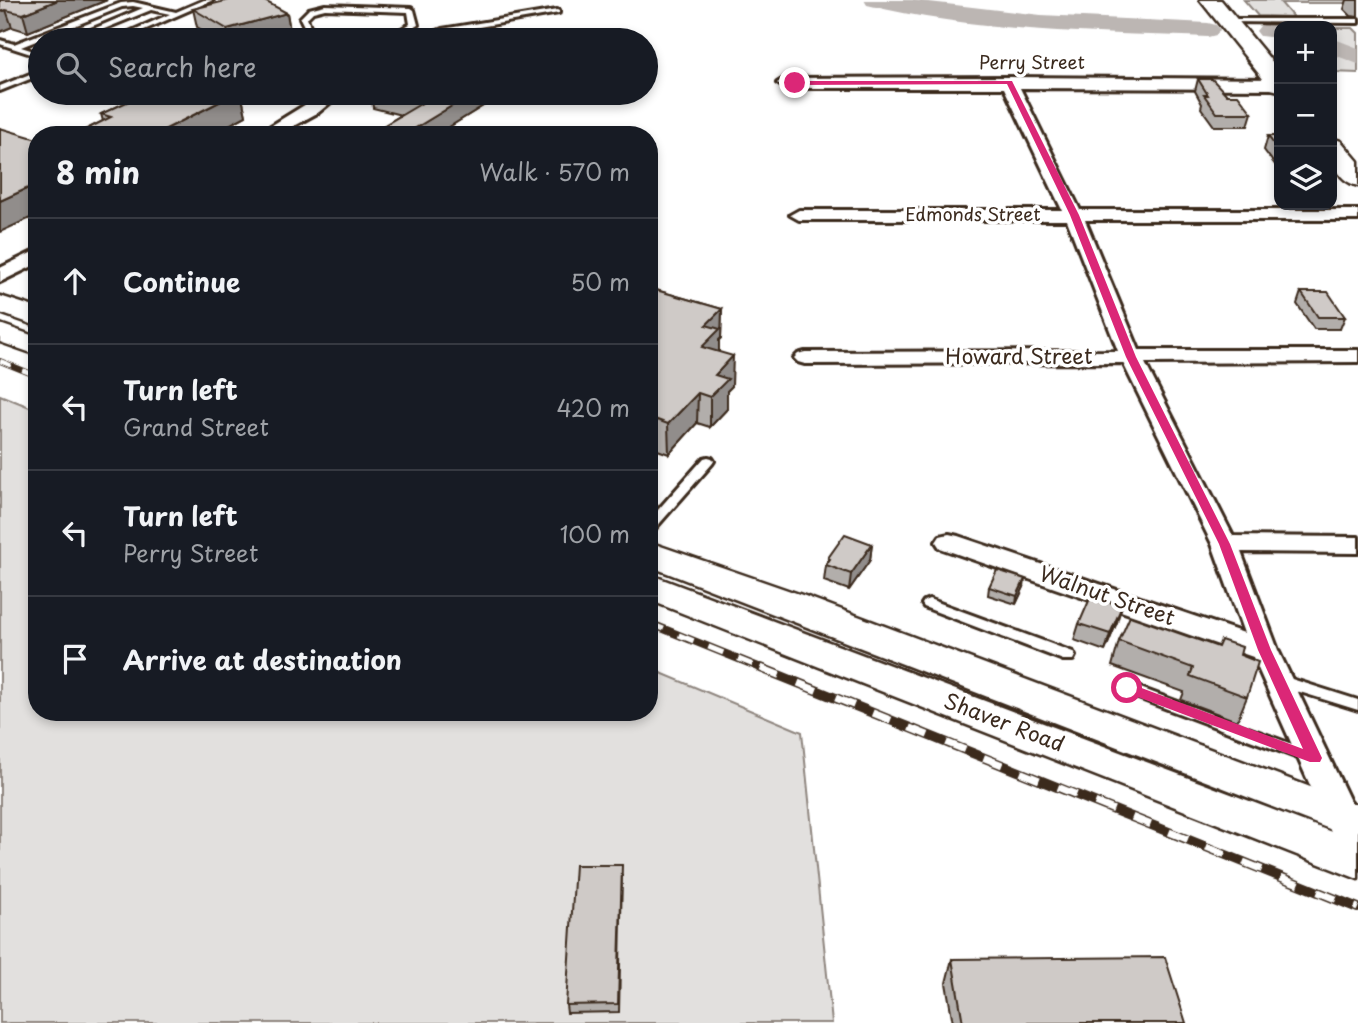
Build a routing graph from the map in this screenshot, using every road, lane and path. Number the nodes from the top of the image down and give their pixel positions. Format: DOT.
graph roads {
  1 [pos="211,0"];
  2 [pos="1210,0"];
  3 [pos="150,8"];
  4 [pos="557,12"];
  5 [pos="177,14"];
  6 [pos="1227,20"];
  7 [pos="1358,20"];
  8 [pos="62,28"];
  9 [pos="101,28"];
  10 [pos="144,28"];
  11 [pos="308,28"];
  12 [pos="407,28"];
  13 [pos="461,28"];
  14 [pos="28,42"];
  15 [pos="0,43"];
  16 [pos="14,47"];
  17 [pos="28,51"];
  18 [pos="28,77"];
  19 [pos="1274,78"];
  20 [pos="1009,82"];
  21 [pos="785,83"];
  22 [pos="1274,84"];
  23 [pos="0,89"];
  24 [pos="318,105"];
  25 [pos="281,126"];
  26 [pos="1333,147"];
  27 [pos="1358,178"];
  28 [pos="799,215"];
  29 [pos="1074,215"];
  30 [pos="1358,215"];
  31 [pos="28,261"];
  32 [pos="0,276"];
  33 [pos="0,304"];
  34 [pos="28,315"];
  35 [pos="0,332"];
  36 [pos="28,343"];
  37 [pos="1358,356"];
  38 [pos="1131,357"];
  39 [pos="805,358"];
  40 [pos="708,461"];
  41 [pos="658,518"];
  42 [pos="949,542"];
  43 [pos="1225,544"];
  44 [pos="1358,545"];
  45 [pos="658,556"];
  46 [pos="658,589"];
  47 [pos="929,604"];
  48 [pos="1264,650"];
  49 [pos="1068,656"];
  50 [pos="1279,680"];
  51 [pos="1127,688"];
  52 [pos="1358,705"];
  53 [pos="1315,758"];
  54 [pos="1350,820"];
  55 [pos="1358,859"];
  1 -- 5 [label="lane"];
  2 -- 6 [label="main road"];
  3 -- 5 [label="lane"];
  3 -- 8 [label="lane"];
  3 -- 9 [label="lane"];
  4 -- 13 [label="lane"];
  5 -- 10 [label="lane"];
  6 -- 7 [label="lane"];
  6 -- 19 [label="main road"];
  11 -- 12 [label="lane"];
  14 -- 16 [label="lane"];
  15 -- 16 [label="lane"];
  16 -- 17 [label="lane"];
  18 -- 23 [label="lane"];
  20 -- 21 [label="street, Perry Street"];
  20 -- 22 [label="street, Perry Street"];
  20 -- 29 [label="street"];
  24 -- 25 [label="street"];
  26 -- 27 [label="main road"];
  28 -- 29 [label="street, Edmonds Street"];
  29 -- 30 [label="street, Edmonds Street"];
  29 -- 38 [label="street"];
  31 -- 32 [label="street"];
  33 -- 34 [label="main road"];
  35 -- 36 [label="main road"];
  37 -- 38 [label="street, Howard Street"];
  38 -- 39 [label="street, Howard Street"];
  38 -- 43 [label="street"];
  40 -- 41 [label="lane"];
  42 -- 48 [label="street, Walnut Street"];
  43 -- 44 [label="street"];
  43 -- 48 [label="street"];
  45 -- 54 [label="main road, Shaver Road"];
  46 -- 55 [label="main road, Shaver Road"];
  47 -- 49 [label="lane"];
  48 -- 50 [label="street"];
  50 -- 52 [label="lane"];
  50 -- 53 [label="street"];
  51 -- 53 [label="lane"];
  53 -- 54 [label="street"];
  54 -- 55 [label="street"];
}
